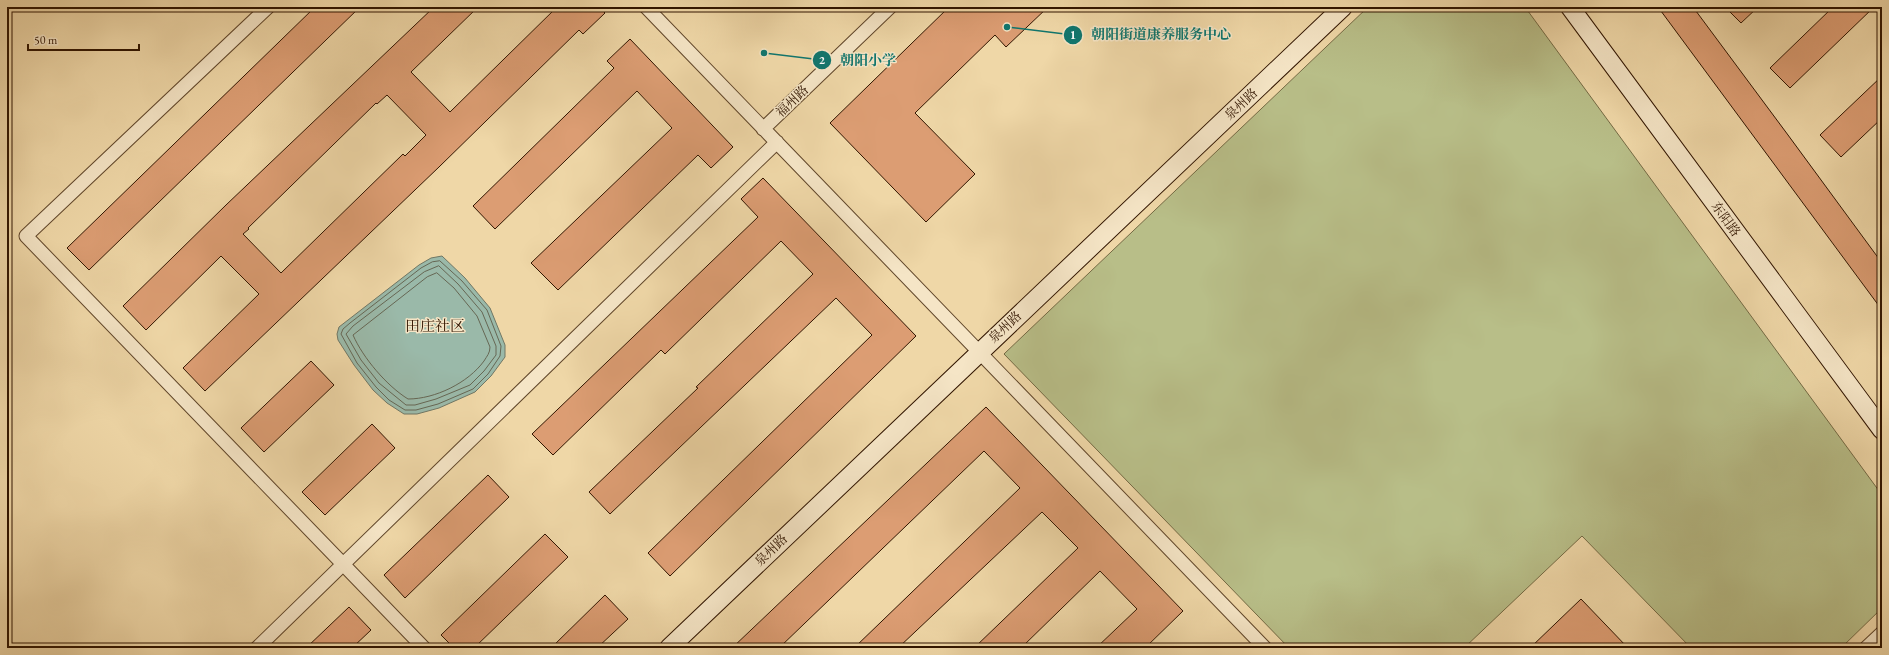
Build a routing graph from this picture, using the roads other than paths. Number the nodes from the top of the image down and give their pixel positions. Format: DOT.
graph roads {
  1 [pos="268,7"];
  2 [pos="646,7"];
  3 [pos="890,7"];
  4 [pos="1343,7"];
  5 [pos="1570,7"];
  6 [pos="763,129"];
  7 [pos="776,142"];
  8 [pos="979,352"];
  9 [pos="1882,430"];
  10 [pos="343,564"];
  11 [pos="1882,633"];
  12 [pos="257,648"];
  13 [pos="424,648"];
  14 [pos="669,648"];
  15 [pos="1265,648"];
  16 [pos="1866,648"];
  1 -- 10 [label="street"];
  2 -- 6 [label="street"];
  3 -- 6 [label="street, 福州路"];
  4 -- 8 [label="street, 泉州路"];
  5 -- 9 [label="street, 东阳路"];
  6 -- 7 [label="street"];
  7 -- 8 [label="street"];
  7 -- 10 [label="street"];
  8 -- 14 [label="street, 泉州路"];
  8 -- 15 [label="street"];
  10 -- 12 [label="street"];
  10 -- 13 [label="street"];
  11 -- 16 [label="street"];
}
